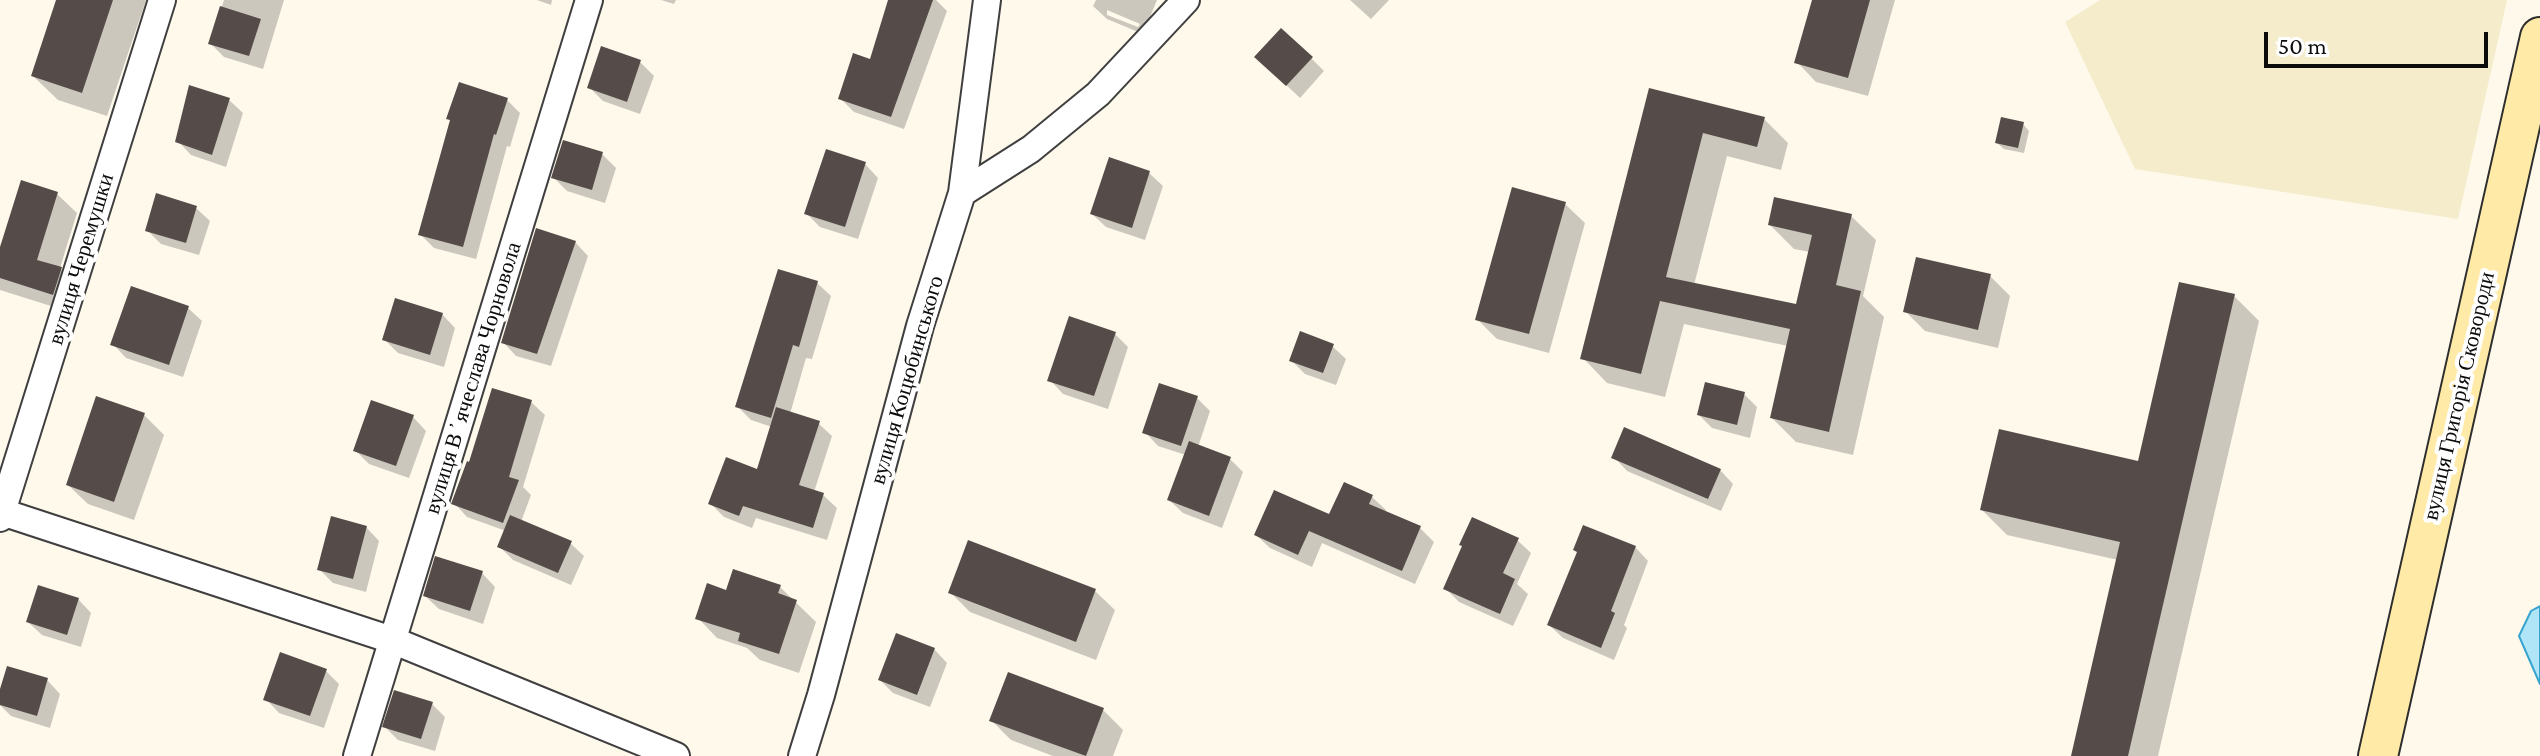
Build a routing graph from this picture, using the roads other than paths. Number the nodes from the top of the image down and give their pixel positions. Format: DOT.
graph roads {
  1 [pos="162,0"];
  2 [pos="589,0"];
  3 [pos="987,0"];
  4 [pos="1186,0"];
  5 [pos="2540,37"];
  6 [pos="962,193"];
  7 [pos="1,515"];
  8 [pos="392,640"];
  9 [pos="357,756"];
  10 [pos="676,756"];
  11 [pos="802,756"];
  12 [pos="2378,756"];
  1 -- 7 [label="street, вулиця Черемушки"];
  2 -- 8 [label="street, вулиця Вʼячеслава Чорновола"];
  3 -- 6 [label="street, вулиця Коцюбинського"];
  4 -- 6 [label="street"];
  5 -- 12 [label="street, вулиця Григорія Сковороди"];
  6 -- 11 [label="street, вулиця Коцюбинського"];
  7 -- 8 [label="street"];
  8 -- 9 [label="street, вулиця Вʼячеслава Чорновола"];
  8 -- 10 [label="street"];
}
